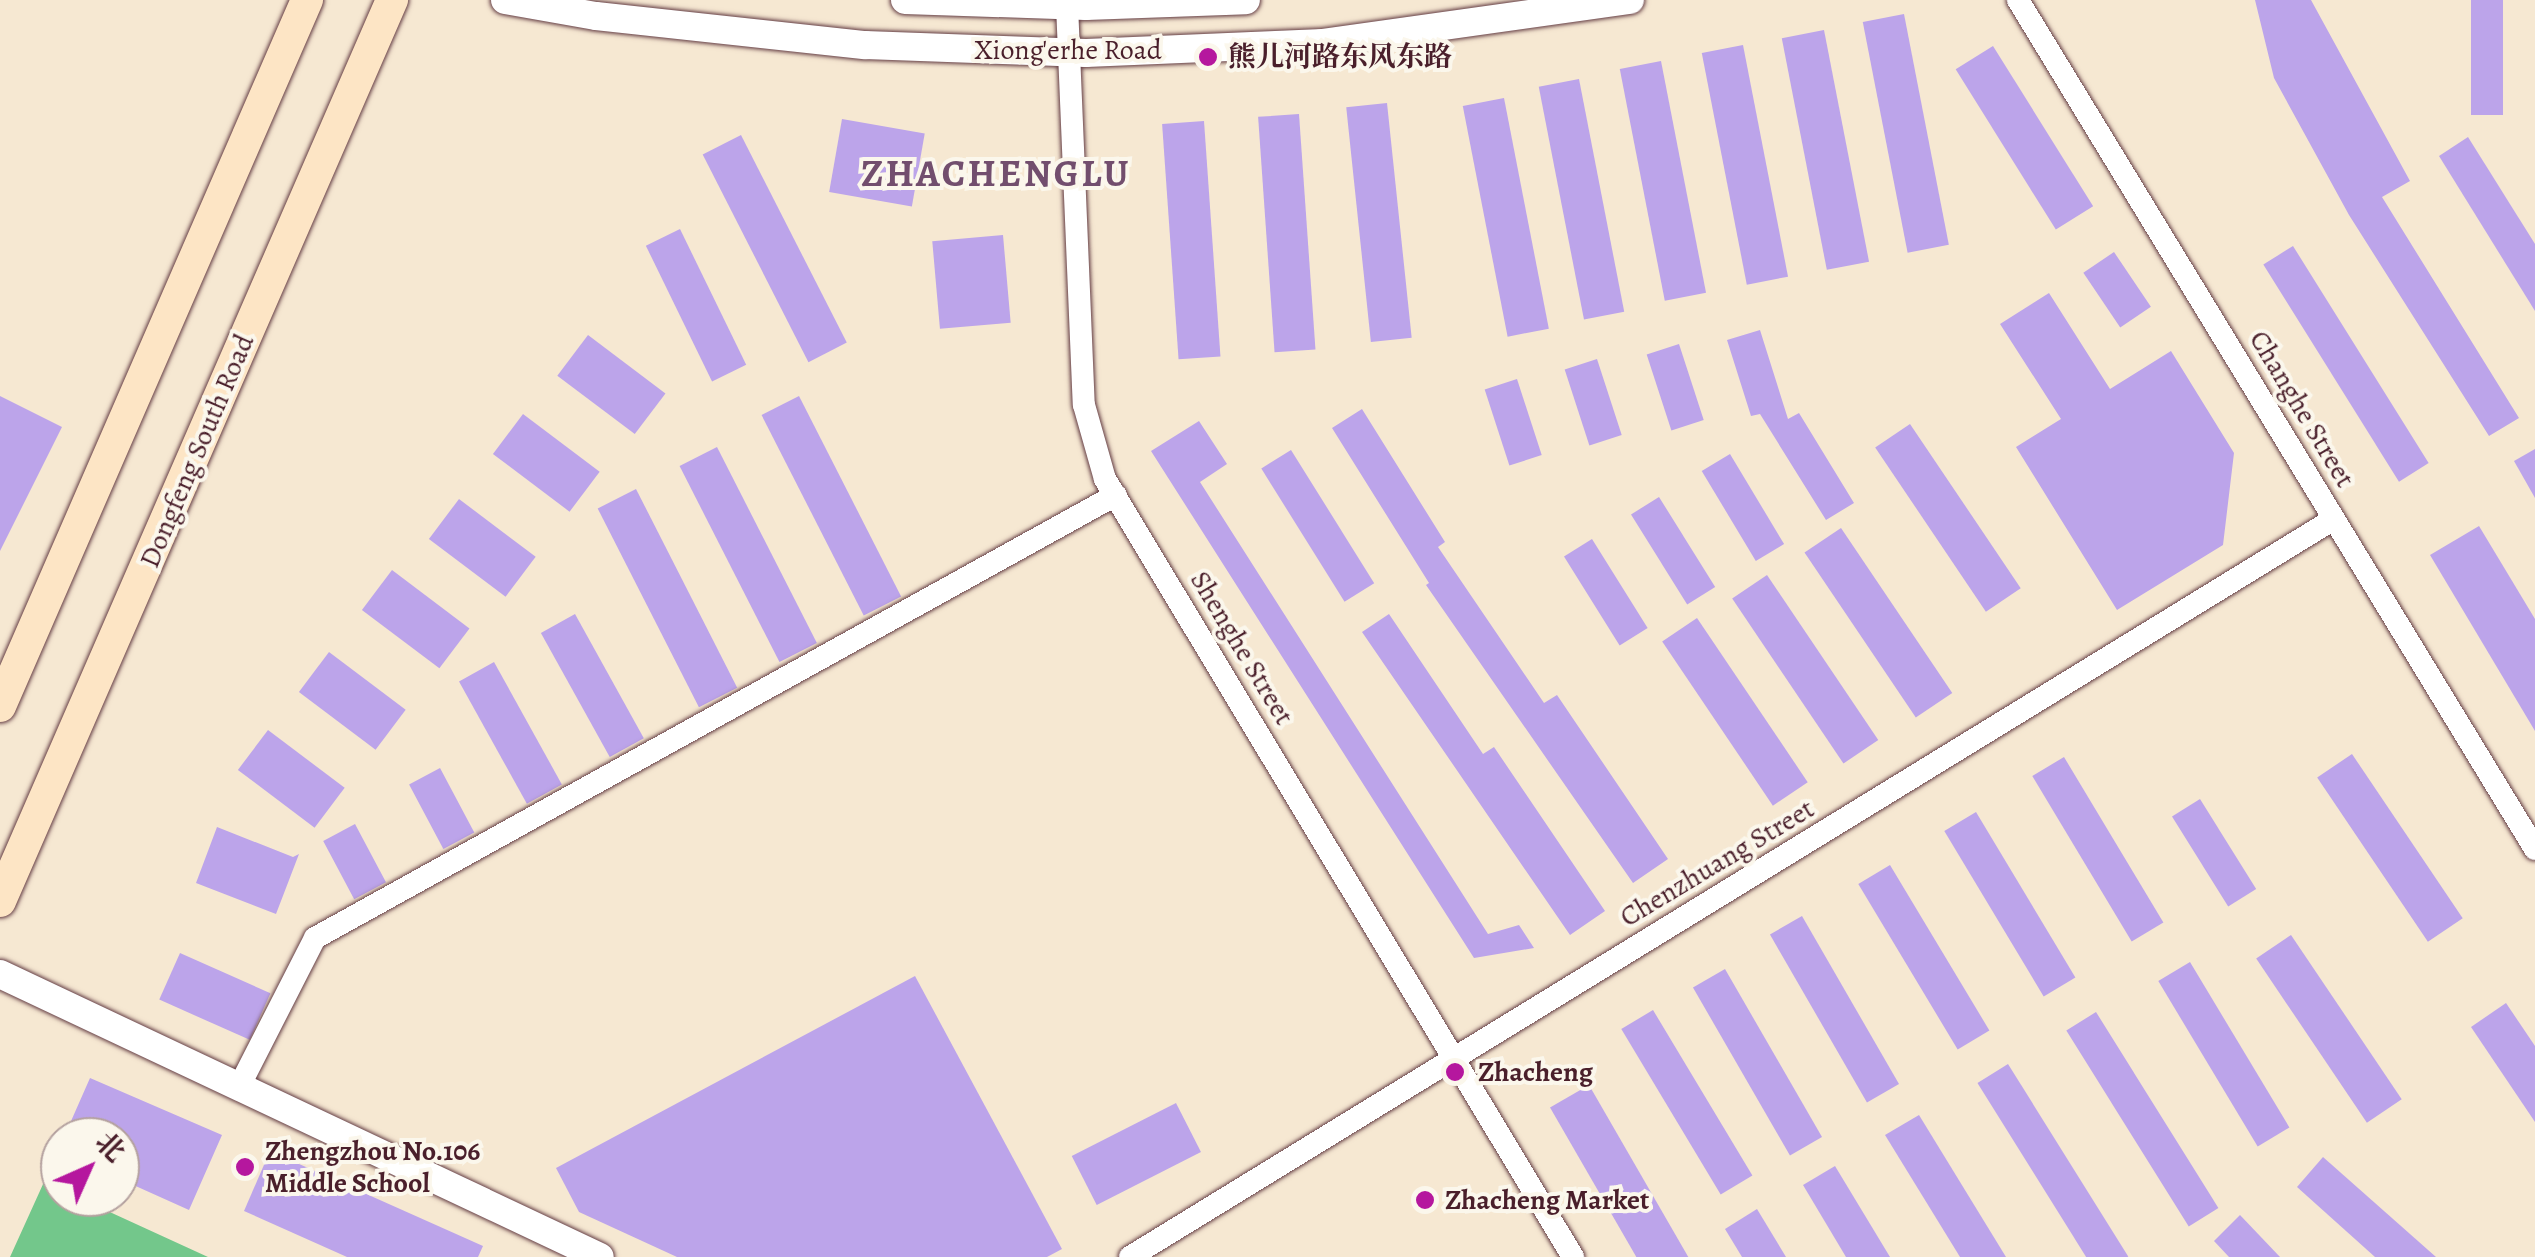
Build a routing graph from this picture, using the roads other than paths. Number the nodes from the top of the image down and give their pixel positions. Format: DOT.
graph roads {
  1 [pos="307,0"];
  2 [pos="392,0"];
  3 [pos="505,0"];
  4 [pos="905,0"];
  5 [pos="1246,0"];
  6 [pos="1630,0"];
  7 [pos="2018,0"];
  8 [pos="1067,6"];
  9 [pos="1069,52"];
  10 [pos="1116,495"];
  11 [pos="2334,519"];
  12 [pos="0,706"];
  13 [pos="2535,849"];
  14 [pos="0,901"];
  15 [pos="0,974"];
  16 [pos="1454,1059"];
  17 [pos="238,1087"];
  18 [pos="600,1257"];
  19 [pos="1130,1257"];
  20 [pos="1573,1257"];
  1 -- 12 [label="main road"];
  2 -- 14 [label="main road, Dongfeng South Road"];
  3 -- 9 [label="street, Xiong'erhe Road"];
  4 -- 8 [label="street, Xiong'erhe Road"];
  5 -- 8 [label="street, Xiong'erhe Road"];
  6 -- 9 [label="street, Xiong'erhe Road"];
  7 -- 11 [label="street, Changhe Street"];
  8 -- 9 [label="street, Shenghe Street"];
  9 -- 10 [label="street, Shenghe Street"];
  10 -- 16 [label="street, Shenghe Street"];
  10 -- 17 [label="street"];
  11 -- 13 [label="street, Changhe Street"];
  11 -- 16 [label="street, Chenzhuang Street"];
  15 -- 17 [label="street"];
  16 -- 19 [label="street, Chenzhuang Street"];
  16 -- 20 [label="street, Shenghe Street"];
  17 -- 18 [label="street"];
}
